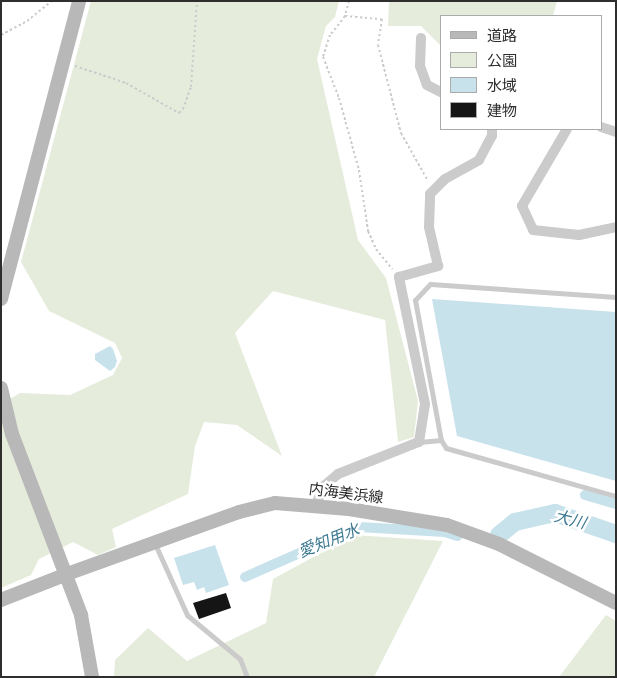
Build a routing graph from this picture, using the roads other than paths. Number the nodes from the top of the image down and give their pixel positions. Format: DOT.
graph roads {
  1 [pos="79,1"];
  2 [pos="421,38"];
  3 [pos="440,92"];
  4 [pos="602,127"];
  5 [pos="492,130"];
  6 [pos="566,130"];
  7 [pos="616,132"];
  8 [pos="616,227"];
  9 [pos="616,297"];
  10 [pos="1,299"];
  11 [pos="1,388"];
  12 [pos="441,440"];
  13 [pos="420,442"];
  14 [pos="616,496"];
  15 [pos="315,506"];
  16 [pos="156,544"];
  17 [pos="67,574"];
  18 [pos="1,600"];
  19 [pos="616,603"];
  20 [pos="92,677"];
  21 [pos="247,677"];
  1 -- 10 [label="main road"];
  2 -- 3 [label="street"];
  4 -- 7 [label="street"];
  5 -- 13 [label="street"];
  6 -- 8 [label="street"];
  9 -- 12 [label="lane"];
  11 -- 17 [label="main road"];
  12 -- 13 [label="lane"];
  12 -- 14 [label="lane"];
  13 -- 15 [label="street"];
  15 -- 16 [label="main road, 内海美浜線"];
  15 -- 19 [label="main road, 内海美浜線"];
  16 -- 17 [label="main road, 内海美浜線"];
  16 -- 21 [label="lane"];
  17 -- 18 [label="main road, 内海美浜線"];
  17 -- 20 [label="main road"];
}
